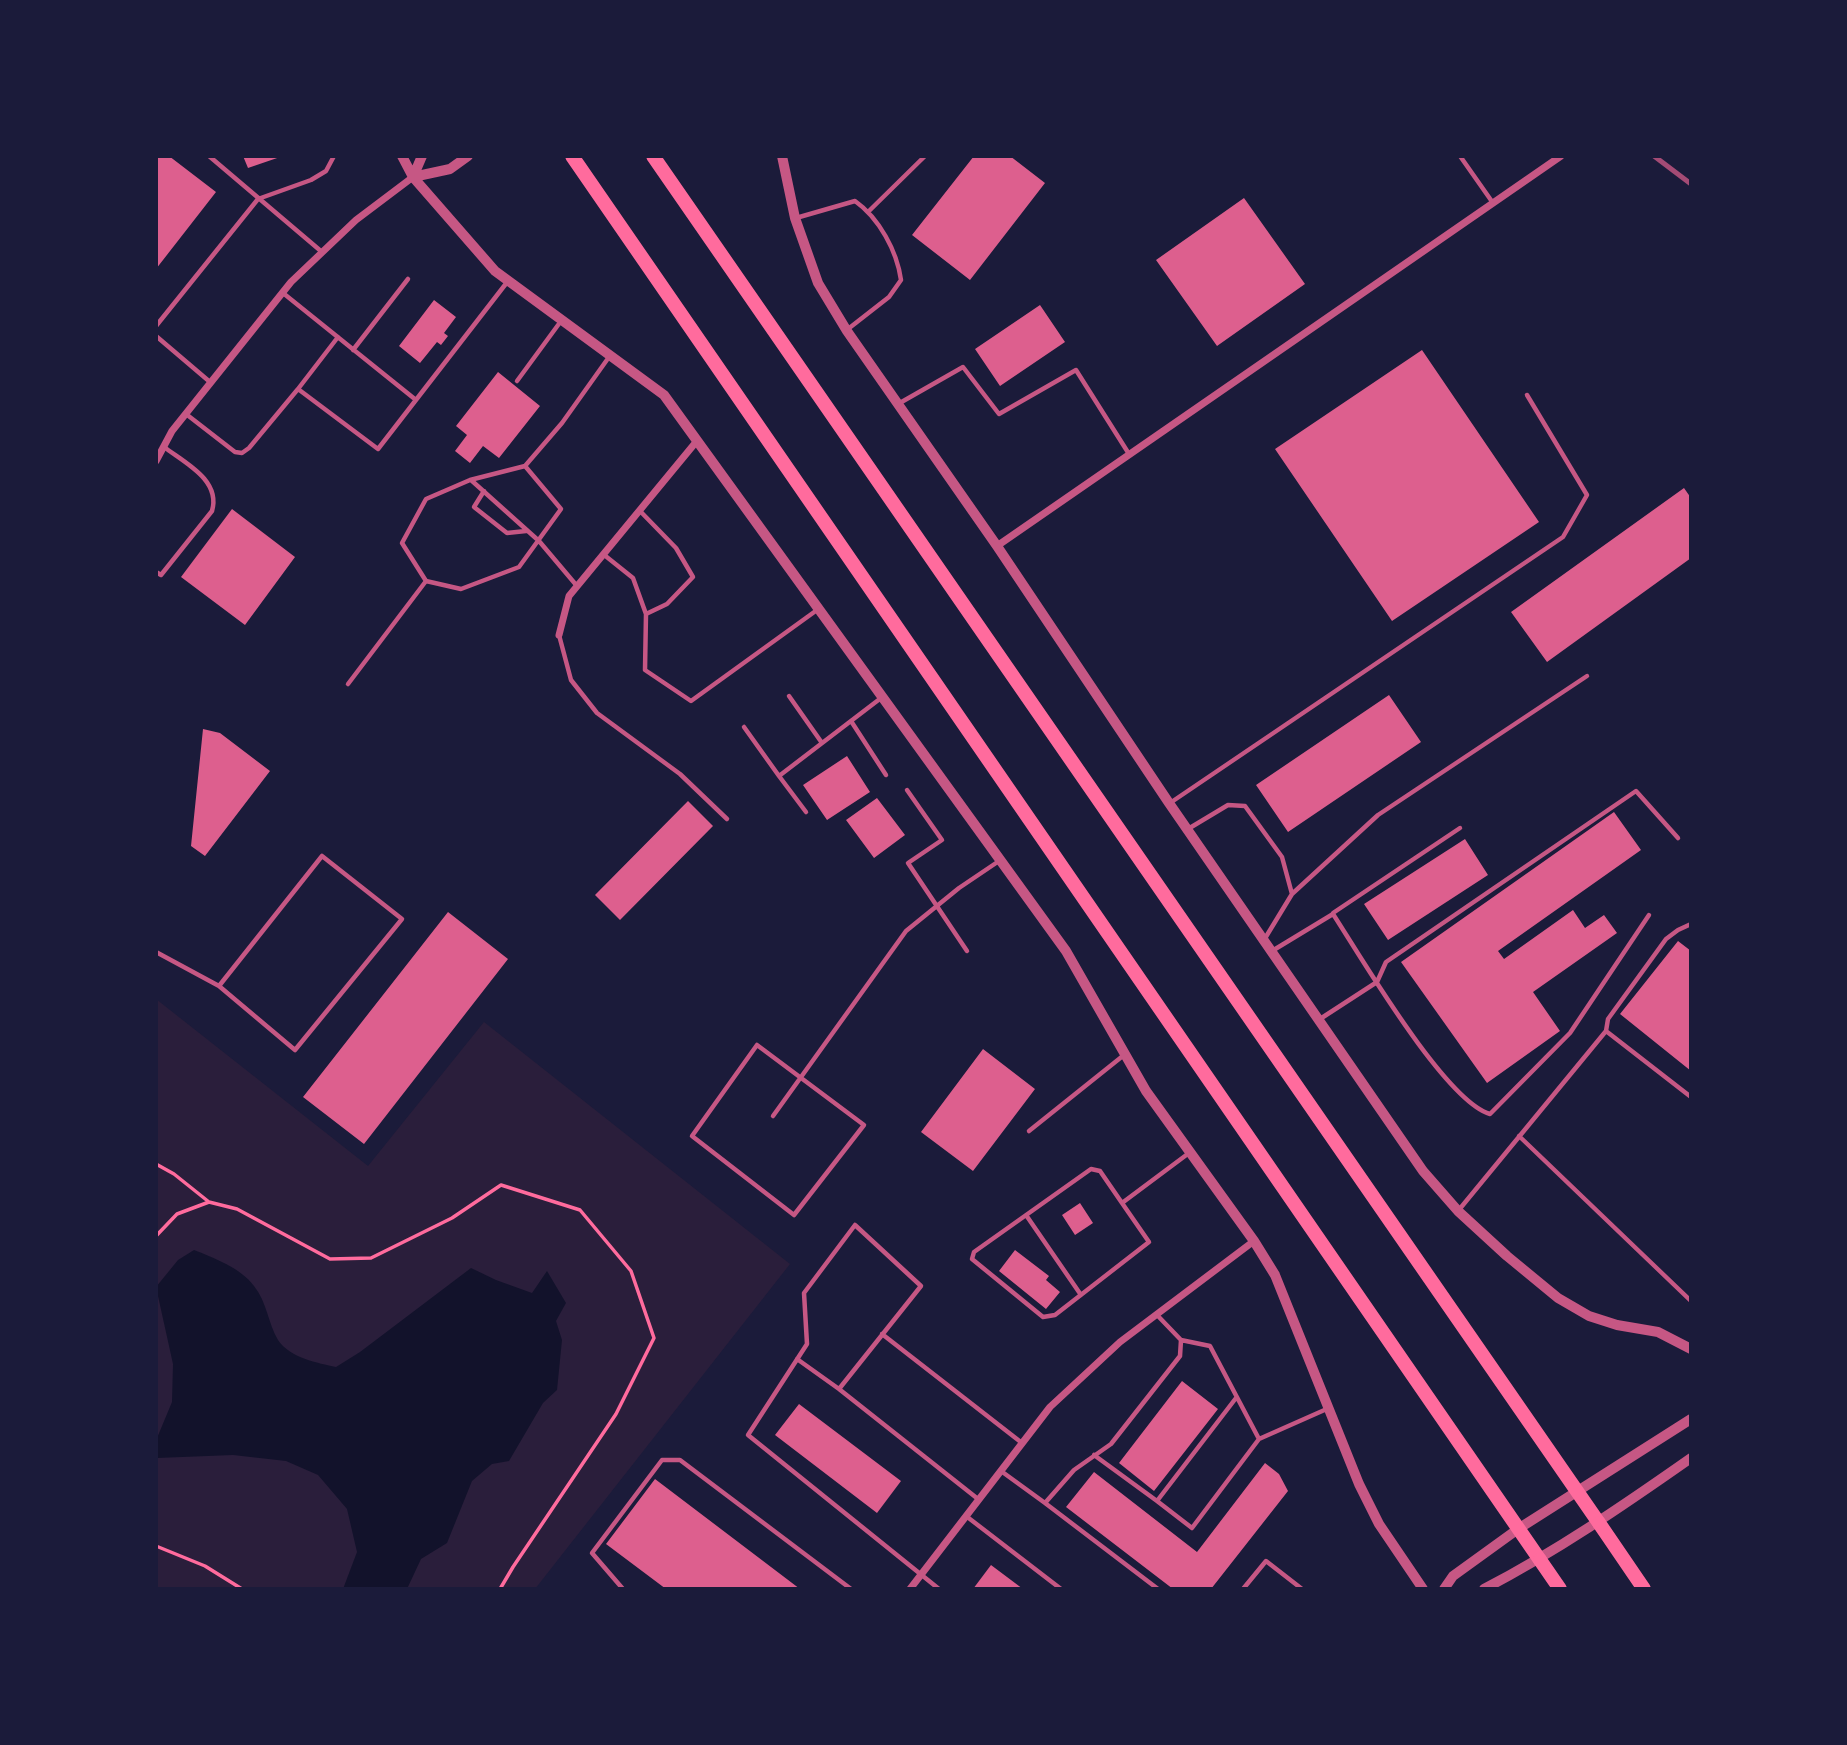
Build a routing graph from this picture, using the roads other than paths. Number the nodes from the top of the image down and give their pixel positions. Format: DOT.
graph roads {
  1 [pos="209,156"];
  2 [pos="334,156"];
  3 [pos="402,156"];
  4 [pos="422,156"];
  5 [pos="468,156"];
  6 [pos="572,156"];
  7 [pos="653,156"];
  8 [pos="782,156"];
  9 [pos="925,156"];
  10 [pos="1460,156"];
  11 [pos="1561,156"];
  12 [pos="413,177"];
  13 [pos="258,199"];
  14 [pos="1493,203"];
  15 [pos="869,211"];
  16 [pos="795,219"];
  17 [pos="322,253"];
  18 [pos="408,279"];
  19 [pos="508,281"];
  20 [pos="282,292"];
  21 [pos="562,320"];
  22 [pos="156,326"];
  23 [pos="847,331"];
  24 [pos="156,336"];
  25 [pos="338,337"];
  26 [pos="353,349"];
  27 [pos="610,356"];
  28 [pos="517,381"];
  29 [pos="211,382"];
  30 [pos="298,389"];
  31 [pos="1527,395"];
  32 [pos="416,400"];
  33 [pos="897,405"];
  34 [pos="186,414"];
  35 [pos="696,442"];
  36 [pos="163,447"];
  37 [pos="1129,454"];
  38 [pos="156,461"];
  39 [pos="526,466"];
  40 [pos="470,480"];
  41 [pos="484,491"];
  42 [pos="639,511"];
  43 [pos="527,531"];
  44 [pos="539,541"];
  45 [pos="997,546"];
  46 [pos="603,554"];
  47 [pos="156,572"];
  48 [pos="426,581"];
  49 [pos="577,586"];
  50 [pos="817,609"];
  51 [pos="646,614"];
  52 [pos="559,635"];
  53 [pos="1587,676"];
  54 [pos="348,684"];
  55 [pos="789,696"];
  56 [pos="881,698"];
  57 [pos="850,721"];
  58 [pos="744,727"];
  59 [pos="822,743"];
  60 [pos="886,775"];
  61 [pos="779,776"];
  62 [pos="907,789"];
  63 [pos="1169,803"];
  64 [pos="806,812"];
  65 [pos="727,818"];
  66 [pos="1460,828"];
  67 [pos="1187,830"];
  68 [pos="1678,838"];
  69 [pos="1000,860"];
  70 [pos="1292,894"];
  71 [pos="937,906"];
  72 [pos="1333,914"];
  73 [pos="1649,915"];
  74 [pos="1691,924"];
  75 [pos="1264,941"];
  76 [pos="967,951"];
  77 [pos="1271,951"];
  78 [pos="156,952"];
  79 [pos="1377,982"];
  80 [pos="219,986"];
  81 [pos="1320,1019"];
  82 [pos="1606,1031"];
  83 [pos="1125,1055"];
  84 [pos="801,1078"];
  85 [pos="1691,1097"];
  86 [pos="773,1116"];
  87 [pos="1029,1131"];
  88 [pos="1520,1136"];
  89 [pos="1190,1153"];
  90 [pos="1122,1203"];
  91 [pos="1458,1210"];
  92 [pos="1026,1215"];
  93 [pos="1254,1241"];
  94 [pos="1081,1295"];
  95 [pos="1691,1301"];
  96 [pos="1157,1315"];
  97 [pos="882,1334"];
  98 [pos="1181,1340"];
  99 [pos="1691,1349"];
  100 [pos="797,1359"];
  101 [pos="839,1389"];
  102 [pos="1236,1398"];
  103 [pos="1329,1408"];
  104 [pos="1691,1419"];
  105 [pos="1259,1439"];
  106 [pos="1023,1443"];
  107 [pos="1094,1455"];
  108 [pos="1691,1458"];
  109 [pos="1002,1471"];
  110 [pos="1577,1491"];
  111 [pos="979,1500"];
  112 [pos="1157,1501"];
  113 [pos="1045,1503"];
  114 [pos="966,1516"];
  115 [pos="1599,1523"];
  116 [pos="1518,1530"];
  117 [pos="1540,1560"];
  118 [pos="921,1575"];
  119 [pos="622,1589"];
  120 [pos="851,1589"];
  121 [pos="910,1589"];
  122 [pos="939,1589"];
  123 [pos="1061,1589"];
  124 [pos="1158,1589"];
  125 [pos="1243,1589"];
  126 [pos="1302,1589"];
  127 [pos="1423,1589"];
  128 [pos="1444,1589"];
  129 [pos="1484,1589"];
  130 [pos="1560,1589"];
  131 [pos="1644,1589"];
  1 -- 13 [label="lane"];
  2 -- 13 [label="lane"];
  3 -- 12 [label="street"];
  4 -- 12 [label="street"];
  5 -- 12 [label="street"];
  6 -- 116 [label="highway"];
  7 -- 110 [label="highway"];
  8 -- 16 [label="street"];
  9 -- 15 [label="lane"];
  10 -- 14 [label="lane"];
  11 -- 14 [label="street"];
  12 -- 17 [label="street"];
  12 -- 19 [label="street"];
  13 -- 17 [label="lane"];
  13 -- 22 [label="lane"];
  14 -- 37 [label="street"];
  15 -- 16 [label="lane"];
  15 -- 23 [label="lane"];
  16 -- 23 [label="street"];
  17 -- 20 [label="street"];
  18 -- 26 [label="lane"];
  19 -- 21 [label="street"];
  19 -- 32 [label="lane"];
  20 -- 25 [label="lane"];
  20 -- 29 [label="street"];
  21 -- 27 [label="street"];
  21 -- 28 [label="lane"];
  23 -- 33 [label="street"];
  24 -- 29 [label="lane"];
  25 -- 26 [label="lane"];
  25 -- 30 [label="lane"];
  26 -- 32 [label="lane"];
  27 -- 35 [label="street"];
  27 -- 39 [label="lane"];
  29 -- 34 [label="street"];
  30 -- 32 [label="lane"];
  30 -- 34 [label="lane"];
  31 -- 63 [label="lane"];
  33 -- 37 [label="lane"];
  33 -- 45 [label="street"];
  34 -- 36 [label="street"];
  35 -- 42 [label="street"];
  35 -- 50 [label="street"];
  36 -- 38 [label="street"];
  36 -- 47 [label="lane"];
  37 -- 45 [label="street"];
  39 -- 40 [label="lane"];
  39 -- 44 [label="lane"];
  40 -- 41 [label="lane"];
  40 -- 48 [label="lane"];
  41 -- 43 [label="lane"];
  41 -- 43 [label="lane"];
  42 -- 46 [label="street"];
  42 -- 51 [label="lane"];
  43 -- 44 [label="lane"];
  44 -- 48 [label="lane"];
  44 -- 49 [label="lane"];
  45 -- 63 [label="street"];
  46 -- 49 [label="street"];
  46 -- 51 [label="lane"];
  48 -- 54 [label="lane"];
  49 -- 52 [label="street"];
  50 -- 51 [label="lane"];
  50 -- 56 [label="street"];
  52 -- 65 [label="lane"];
  53 -- 70 [label="lane"];
  55 -- 59 [label="lane"];
  56 -- 57 [label="lane"];
  56 -- 69 [label="street"];
  57 -- 59 [label="lane"];
  57 -- 60 [label="lane"];
  58 -- 61 [label="lane"];
  59 -- 61 [label="lane"];
  61 -- 64 [label="lane"];
  62 -- 71 [label="lane"];
  63 -- 67 [label="street"];
  66 -- 72 [label="lane"];
  67 -- 70 [label="lane"];
  67 -- 75 [label="street"];
  68 -- 79 [label="lane"];
  69 -- 71 [label="lane"];
  69 -- 83 [label="street"];
  70 -- 75 [label="lane"];
  71 -- 76 [label="lane"];
  71 -- 84 [label="lane"];
  72 -- 77 [label="lane"];
  72 -- 79 [label="lane"];
  73 -- 79 [label="lane"];
  74 -- 82 [label="lane"];
  75 -- 77 [label="street"];
  77 -- 81 [label="street"];
  78 -- 80 [label="lane"];
  79 -- 81 [label="lane"];
  80 -- 80 [label="lane"];
  81 -- 91 [label="street"];
  82 -- 85 [label="lane"];
  82 -- 88 [label="lane"];
  83 -- 87 [label="lane"];
  83 -- 89 [label="street"];
  84 -- 84 [label="lane"];
  84 -- 86 [label="lane"];
  88 -- 91 [label="lane"];
  88 -- 95 [label="lane"];
  89 -- 90 [label="lane"];
  89 -- 93 [label="street"];
  90 -- 92 [label="lane"];
  90 -- 94 [label="lane"];
  91 -- 99 [label="street"];
  92 -- 94 [label="lane"];
  92 -- 94 [label="lane"];
  93 -- 96 [label="street"];
  93 -- 103 [label="street"];
  96 -- 98 [label="lane"];
  96 -- 106 [label="street"];
  97 -- 100 [label="lane"];
  97 -- 101 [label="lane"];
  97 -- 106 [label="lane"];
  98 -- 102 [label="lane"];
  98 -- 107 [label="lane"];
  100 -- 101 [label="lane"];
  100 -- 118 [label="lane"];
  101 -- 111 [label="lane"];
  102 -- 105 [label="lane"];
  102 -- 112 [label="lane"];
  103 -- 105 [label="lane"];
  103 -- 127 [label="street"];
  104 -- 110 [label="street"];
  105 -- 112 [label="lane"];
  106 -- 109 [label="street"];
  107 -- 112 [label="lane"];
  107 -- 113 [label="lane"];
  108 -- 115 [label="street"];
  109 -- 111 [label="street"];
  109 -- 113 [label="lane"];
  110 -- 115 [label="highway"];
  110 -- 116 [label="street"];
  111 -- 114 [label="street"];
  113 -- 124 [label="lane"];
  114 -- 118 [label="street"];
  114 -- 123 [label="lane"];
  115 -- 117 [label="street"];
  115 -- 131 [label="highway"];
  116 -- 117 [label="highway"];
  116 -- 128 [label="street"];
  117 -- 129 [label="street"];
  117 -- 130 [label="highway"];
  118 -- 121 [label="street"];
  118 -- 122 [label="lane"];
  119 -- 120 [label="lane"];
  125 -- 126 [label="lane"];
}
